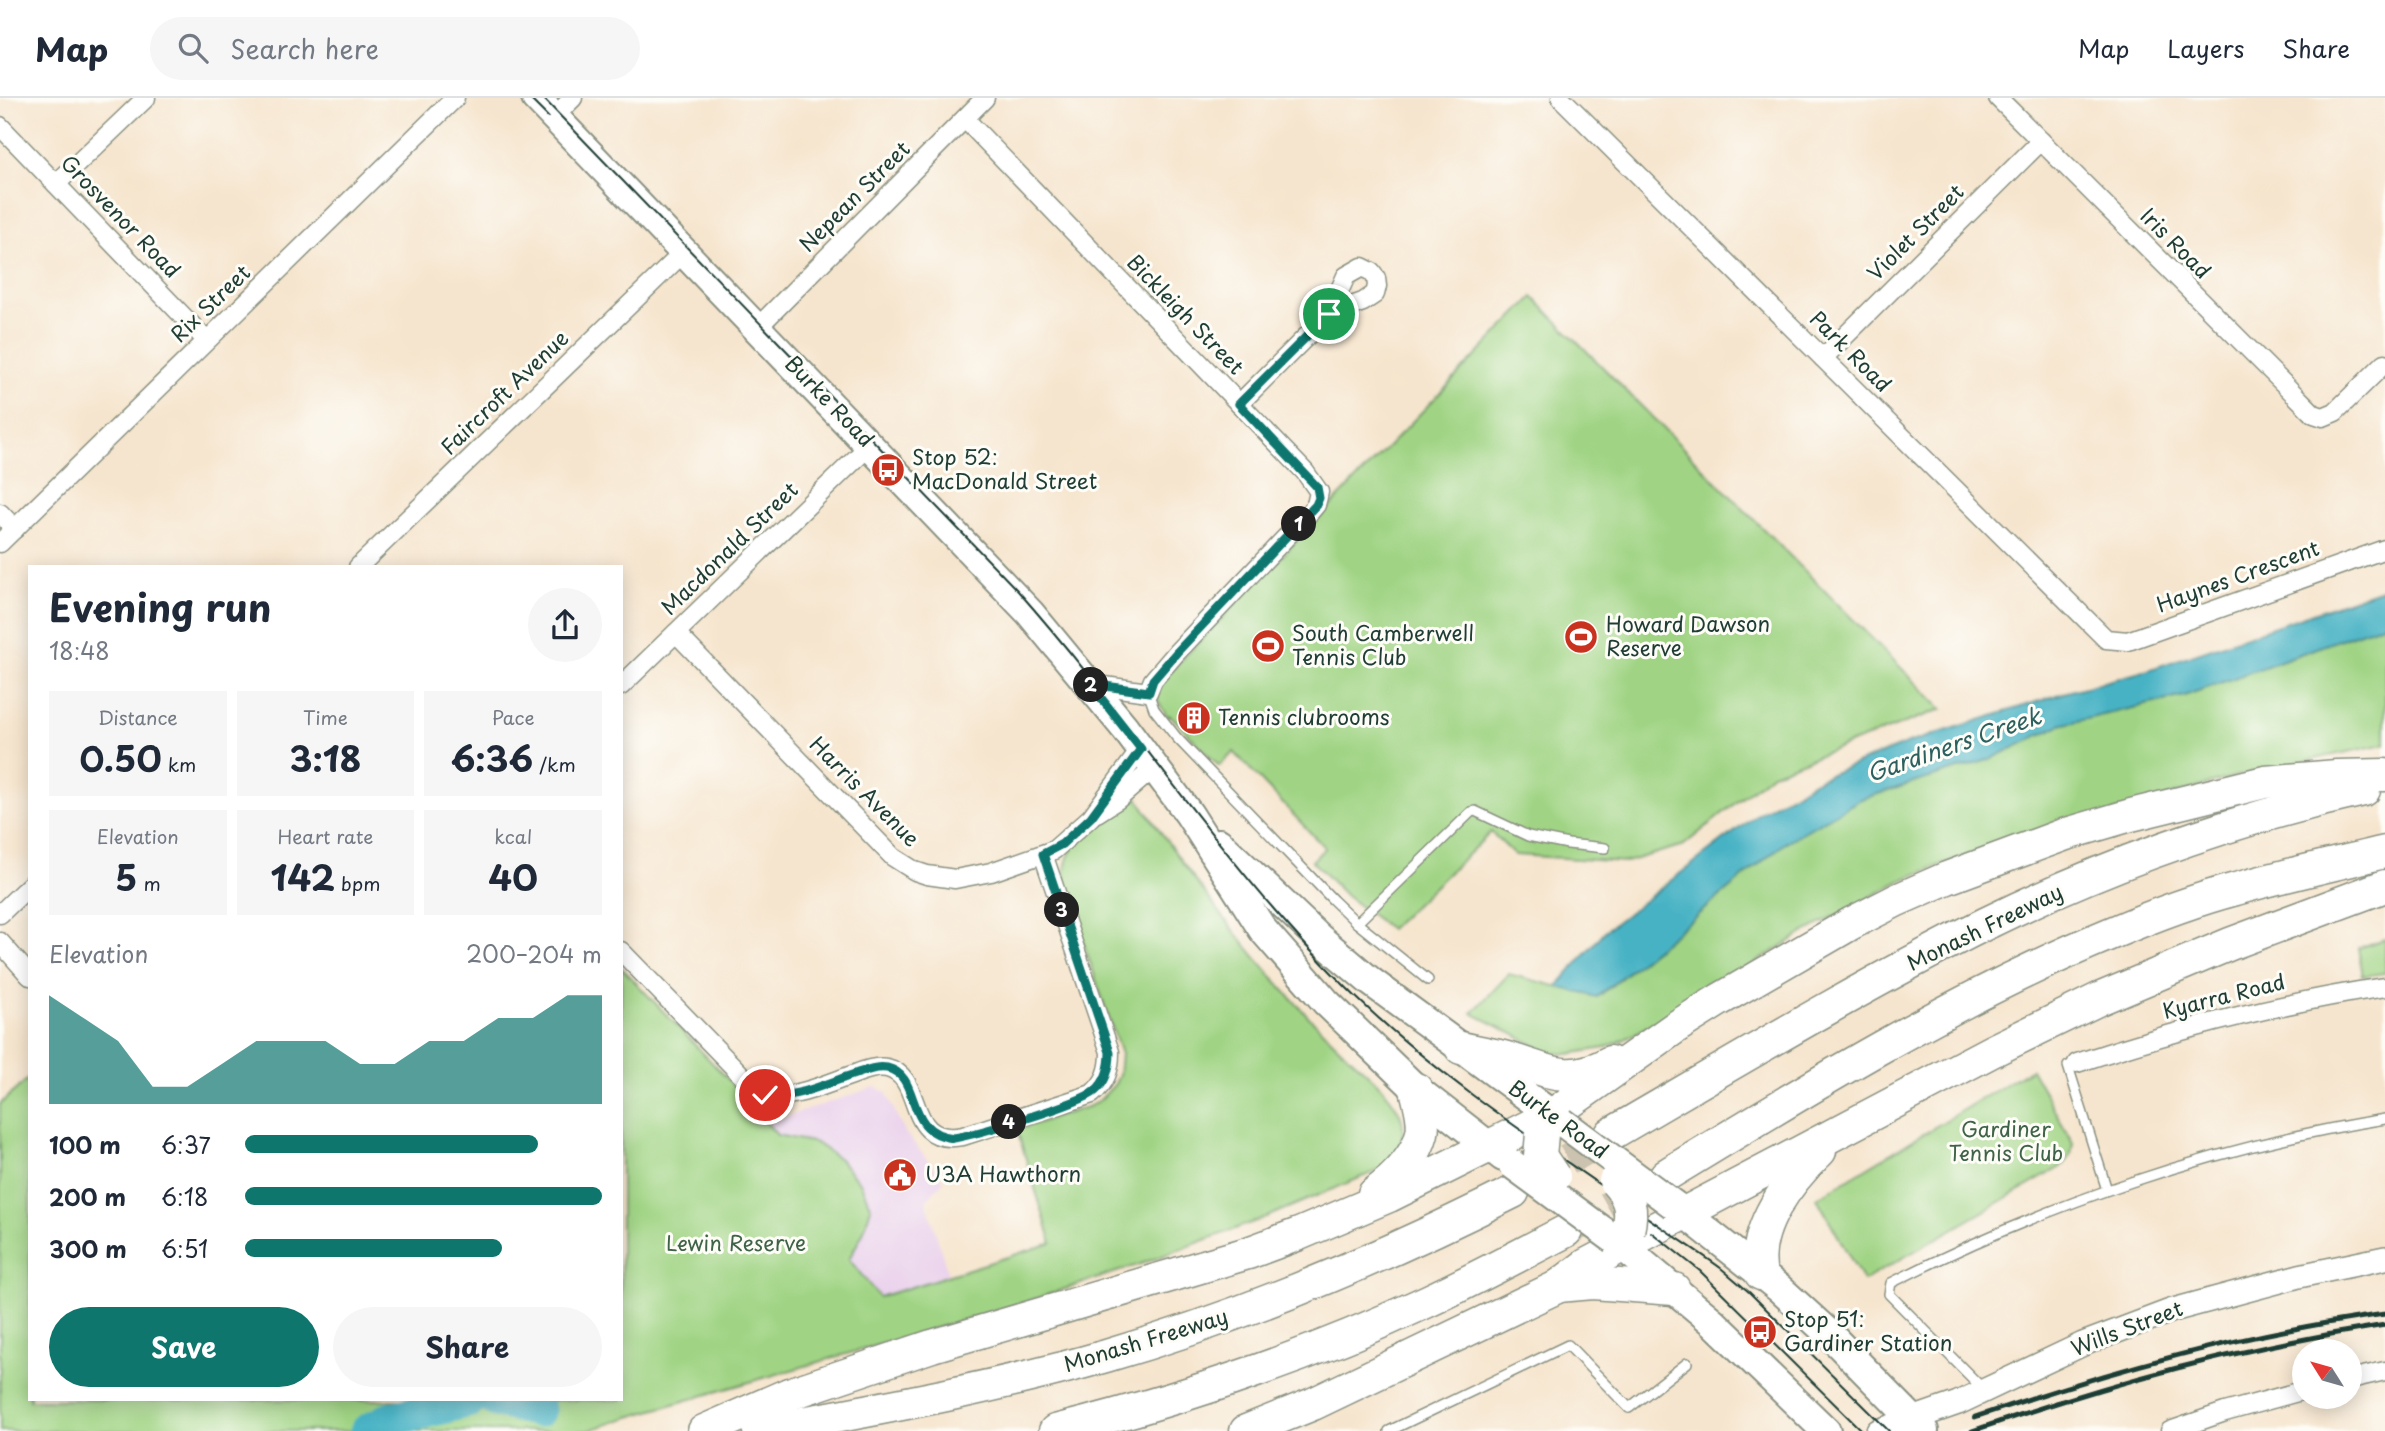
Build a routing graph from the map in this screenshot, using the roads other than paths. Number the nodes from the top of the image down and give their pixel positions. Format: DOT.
graph roads {
  1 [pos="146,98"];
  2 [pos="455,98"];
  3 [pos="985,98"];
  4 [pos="1561,98"];
  5 [pos="1998,98"];
  6 [pos="554,104"];
  7 [pos="965,119"];
  8 [pos="0,126"];
  9 [pos="2041,141"];
  10 [pos="56,184"];
  11 [pos="684,251"];
  12 [pos="1329,314"];
  13 [pos="757,328"];
  14 [pos="206,340"];
  15 [pos="1823,358"];
  16 [pos="2385,363"];
  17 [pos="1239,404"];
  18 [pos="870,445"];
  19 [pos="0,513"];
  20 [pos="15,529"];
  21 [pos="0,543"];
  22 [pos="2385,548"];
  23 [pos="360,565"];
  24 [pos="676,633"];
  25 [pos="2106,639"];
  26 [pos="623,684"];
  27 [pos="1090,684"];
  28 [pos="1149,692"];
  29 [pos="1147,758"];
  30 [pos="2385,775"];
  31 [pos="2385,785"];
  32 [pos="1189,814"];
  33 [pos="1605,848"];
  34 [pos="2385,852"];
  35 [pos="1043,854"];
  36 [pos="2385,886"];
  37 [pos="28,887"];
  38 [pos="0,914"];
  39 [pos="1357,923"];
  40 [pos="0,942"];
  41 [pos="623,953"];
  42 [pos="28,974"];
  43 [pos="1428,980"];
  44 [pos="2385,987"];
  45 [pos="1676,1027"];
  46 [pos="1461,1048"];
  47 [pos="2077,1063"];
  48 [pos="1416,1089"];
  49 [pos="2385,1119"];
  50 [pos="1552,1124"];
  51 [pos="1842,1130"];
  52 [pos="1605,1142"];
  53 [pos="1494,1151"];
  54 [pos="1666,1175"];
  55 [pos="2107,1190"];
  56 [pos="1513,1192"];
  57 [pos="1679,1209"];
  58 [pos="1349,1214"];
  59 [pos="1570,1220"];
  60 [pos="1621,1239"];
  61 [pos="2385,1258"];
  62 [pos="1762,1274"];
  63 [pos="1557,1287"];
  64 [pos="1674,1289"];
  65 [pos="1688,1363"];
  66 [pos="2385,1371"];
  67 [pos="2362,1376"];
  68 [pos="1984,1391"];
  69 [pos="2292,1394"];
  70 [pos="1918,1425"];
  71 [pos="704,1431"];
  72 [pos="760,1431"];
  73 [pos="1055,1431"];
  74 [pos="1246,1431"];
  75 [pos="1389,1431"];
  76 [pos="1826,1431"];
  77 [pos="1878,1431"];
  78 [pos="2170,1431"];
  1 -- 10 [label="street"];
  2 -- 14 [label="street, Rix Street"];
  3 -- 7 [label="street, Nepean Street"];
  4 -- 15 [label="street, Park Road"];
  5 -- 9 [label="street, Iris Road"];
  6 -- 11 [label="main road, Burke Road"];
  7 -- 13 [label="street, Nepean Street"];
  7 -- 17 [label="street, Bickleigh Street"];
  8 -- 10 [label="street, Grosvenor Road"];
  9 -- 15 [label="street, Violet Street"];
  9 -- 16 [label="street, Iris Road"];
  10 -- 14 [label="street, Grosvenor Road"];
  11 -- 13 [label="main road, Burke Road"];
  11 -- 23 [label="street, Faircroft Avenue"];
  12 -- 17 [label="street"];
  13 -- 18 [label="main road, Burke Road"];
  14 -- 20 [label="street, Rix Street"];
  15 -- 25 [label="street, Park Road"];
  17 -- 28 [label="street, Bickleigh Street"];
  18 -- 24 [label="street, Macdonald Street"];
  18 -- 27 [label="main road, Burke Road"];
  19 -- 20 [label="street"];
  20 -- 21 [label="street, Rix Street"];
  22 -- 25 [label="street, Haynes Crescent"];
  24 -- 26 [label="street, Macdonald Street"];
  24 -- 35 [label="street, Harris Avenue"];
  27 -- 28 [label="street"];
  27 -- 29 [label="main road, Burke Road"];
  28 -- 39 [label="lane"];
  29 -- 32 [label="main road, Burke Road"];
  29 -- 35 [label="street, Harris Avenue"];
  30 -- 45 [label="highway"];
  31 -- 52 [label="highway, Monash Freeway"];
  32 -- 46 [label="main road, Burke Road"];
  32 -- 48 [label="main road, Burke Road"];
  33 -- 39 [label="lane"];
  34 -- 54 [label="highway"];
  35 -- 41 [label="street"];
  36 -- 51 [label="highway"];
  37 -- 38 [label="street"];
  39 -- 43 [label="lane"];
  40 -- 42 [label="street"];
  44 -- 47 [label="street, Kyarra Road"];
  45 -- 46 [label="highway"];
  45 -- 50 [label="highway"];
  46 -- 50 [label="main road, Burke Road"];
  47 -- 55 [label="lane"];
  48 -- 53 [label="main road, Burke Road"];
  48 -- 58 [label="highway"];
  49 -- 55 [label="lane"];
  50 -- 52 [label="main road, Burke Road, bridge"];
  50 -- 53 [label="highway"];
  50 -- 59 [label="highway, bridge"];
  51 -- 57 [label="highway"];
  51 -- 62 [label="highway"];
  52 -- 57 [label="main road, Burke Road, bridge"];
  52 -- 60 [label="highway, bridge"];
  53 -- 58 [label="highway"];
  53 -- 59 [label="main road, Burke Road, bridge"];
  55 -- 68 [label="lane"];
  56 -- 72 [label="highway, Monash Freeway"];
  57 -- 60 [label="highway"];
  57 -- 62 [label="main road, Burke Road"];
  58 -- 71 [label="highway"];
  59 -- 60 [label="main road, Burke Road, bridge"];
  59 -- 73 [label="highway"];
  60 -- 63 [label="highway"];
  60 -- 64 [label="main road, Burke Road"];
  61 -- 68 [label="street, Wills Street"];
  62 -- 70 [label="main road, Burke Road"];
  63 -- 64 [label="highway"];
  63 -- 74 [label="highway"];
  64 -- 76 [label="main road, Burke Road"];
  65 -- 75 [label="lane"];
  66 -- 67 [label="street"];
  68 -- 70 [label="street, Wills Street"];
  69 -- 78 [label="street"];
  70 -- 77 [label="street, Wills Street"];
}
